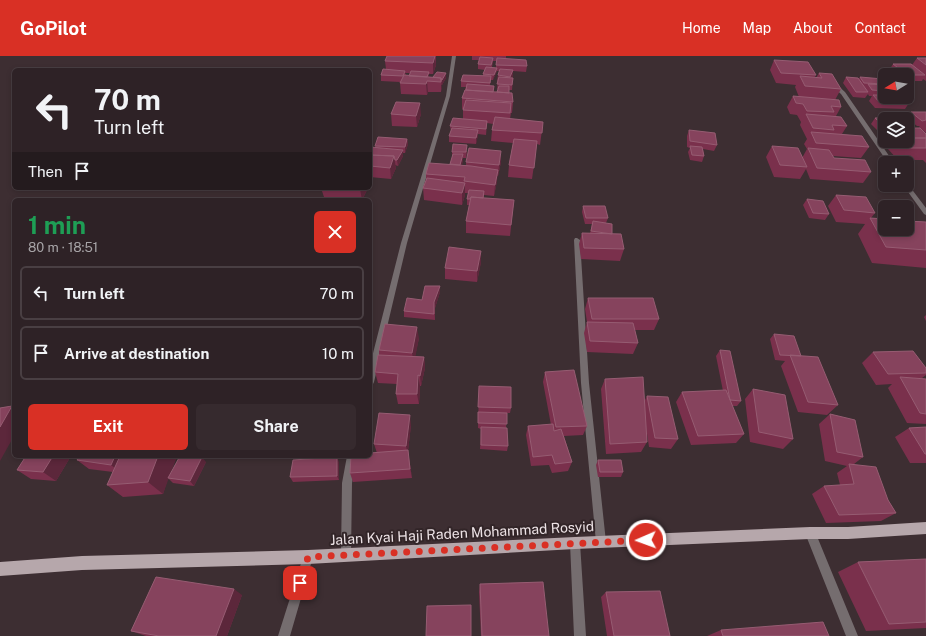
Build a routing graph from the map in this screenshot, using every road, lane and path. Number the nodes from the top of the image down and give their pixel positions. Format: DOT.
graph roads {
  1 [pos="454,56"];
  2 [pos="826,78"];
  3 [pos="885,156"];
  4 [pos="911,192"];
  5 [pos="926,213"];
  6 [pos="577,240"];
  7 [pos="372,374"];
  8 [pos="352,458"];
  9 [pos="926,528"];
  10 [pos="810,533"];
  11 [pos="601,542"];
  12 [pos="575,543"];
  13 [pos="346,555"];
  14 [pos="308,557"];
  15 [pos="0,569"];
  16 [pos="284,636"];
  17 [pos="580,636"];
  18 [pos="852,636"];
  1 -- 7 [label="street"];
  2 -- 3 [label="street"];
  4 -- 5 [label="street"];
  6 -- 11 [label="street"];
  8 -- 13 [label="street"];
  9 -- 10 [label="main road, Jalan Kyai Haji Raden Mohammad Rosyid"];
  10 -- 11 [label="main road, Jalan Kyai Haji Raden Mohammad Rosyid"];
  10 -- 18 [label="street"];
  11 -- 12 [label="main road, Jalan Kyai Haji Raden Mohammad Rosyid"];
  12 -- 13 [label="main road, Jalan Kyai Haji Raden Mohammad Rosyid"];
  12 -- 17 [label="street"];
  13 -- 14 [label="main road, Jalan Kyai Haji Raden Mohammad Rosyid"];
  14 -- 15 [label="main road, Jalan Kyai Haji Raden Mohammad Rosyid"];
  14 -- 16 [label="street"];
}
